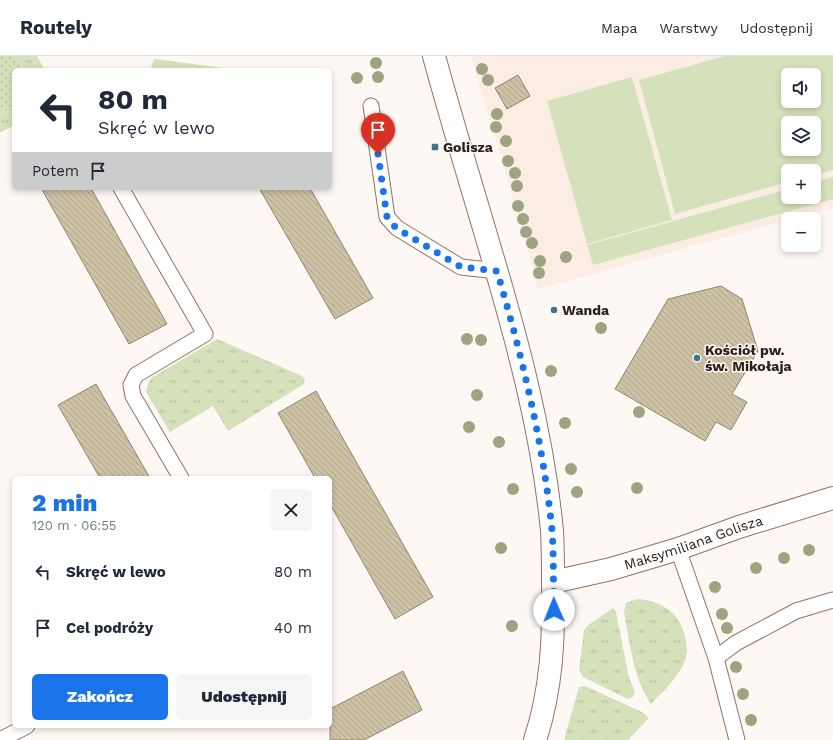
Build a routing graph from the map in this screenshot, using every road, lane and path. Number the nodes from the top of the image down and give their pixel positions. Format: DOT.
graph roads {
  1 [pos="434,56"];
  2 [pos="371,106"];
  3 [pos="123,190"];
  4 [pos="497,271"];
  5 [pos="180,476"];
  6 [pos="833,498"];
  7 [pos="678,549"];
  8 [pos="553,582"];
  9 [pos="833,600"];
  10 [pos="716,658"];
  11 [pos="23,728"];
  12 [pos="0,740"];
  13 [pos="534,740"];
  14 [pos="737,740"];
  1 -- 4 [label="street"];
  2 -- 4 [label="lane"];
  3 -- 5 [label="lane"];
  4 -- 8 [label="street"];
  6 -- 7 [label="street, Maksymiliana Golisza"];
  7 -- 8 [label="street, Maksymiliana Golisza"];
  7 -- 10 [label="lane"];
  8 -- 13 [label="street"];
  9 -- 10 [label="lane"];
  10 -- 14 [label="lane"];
  11 -- 12 [label="lane"];
}
